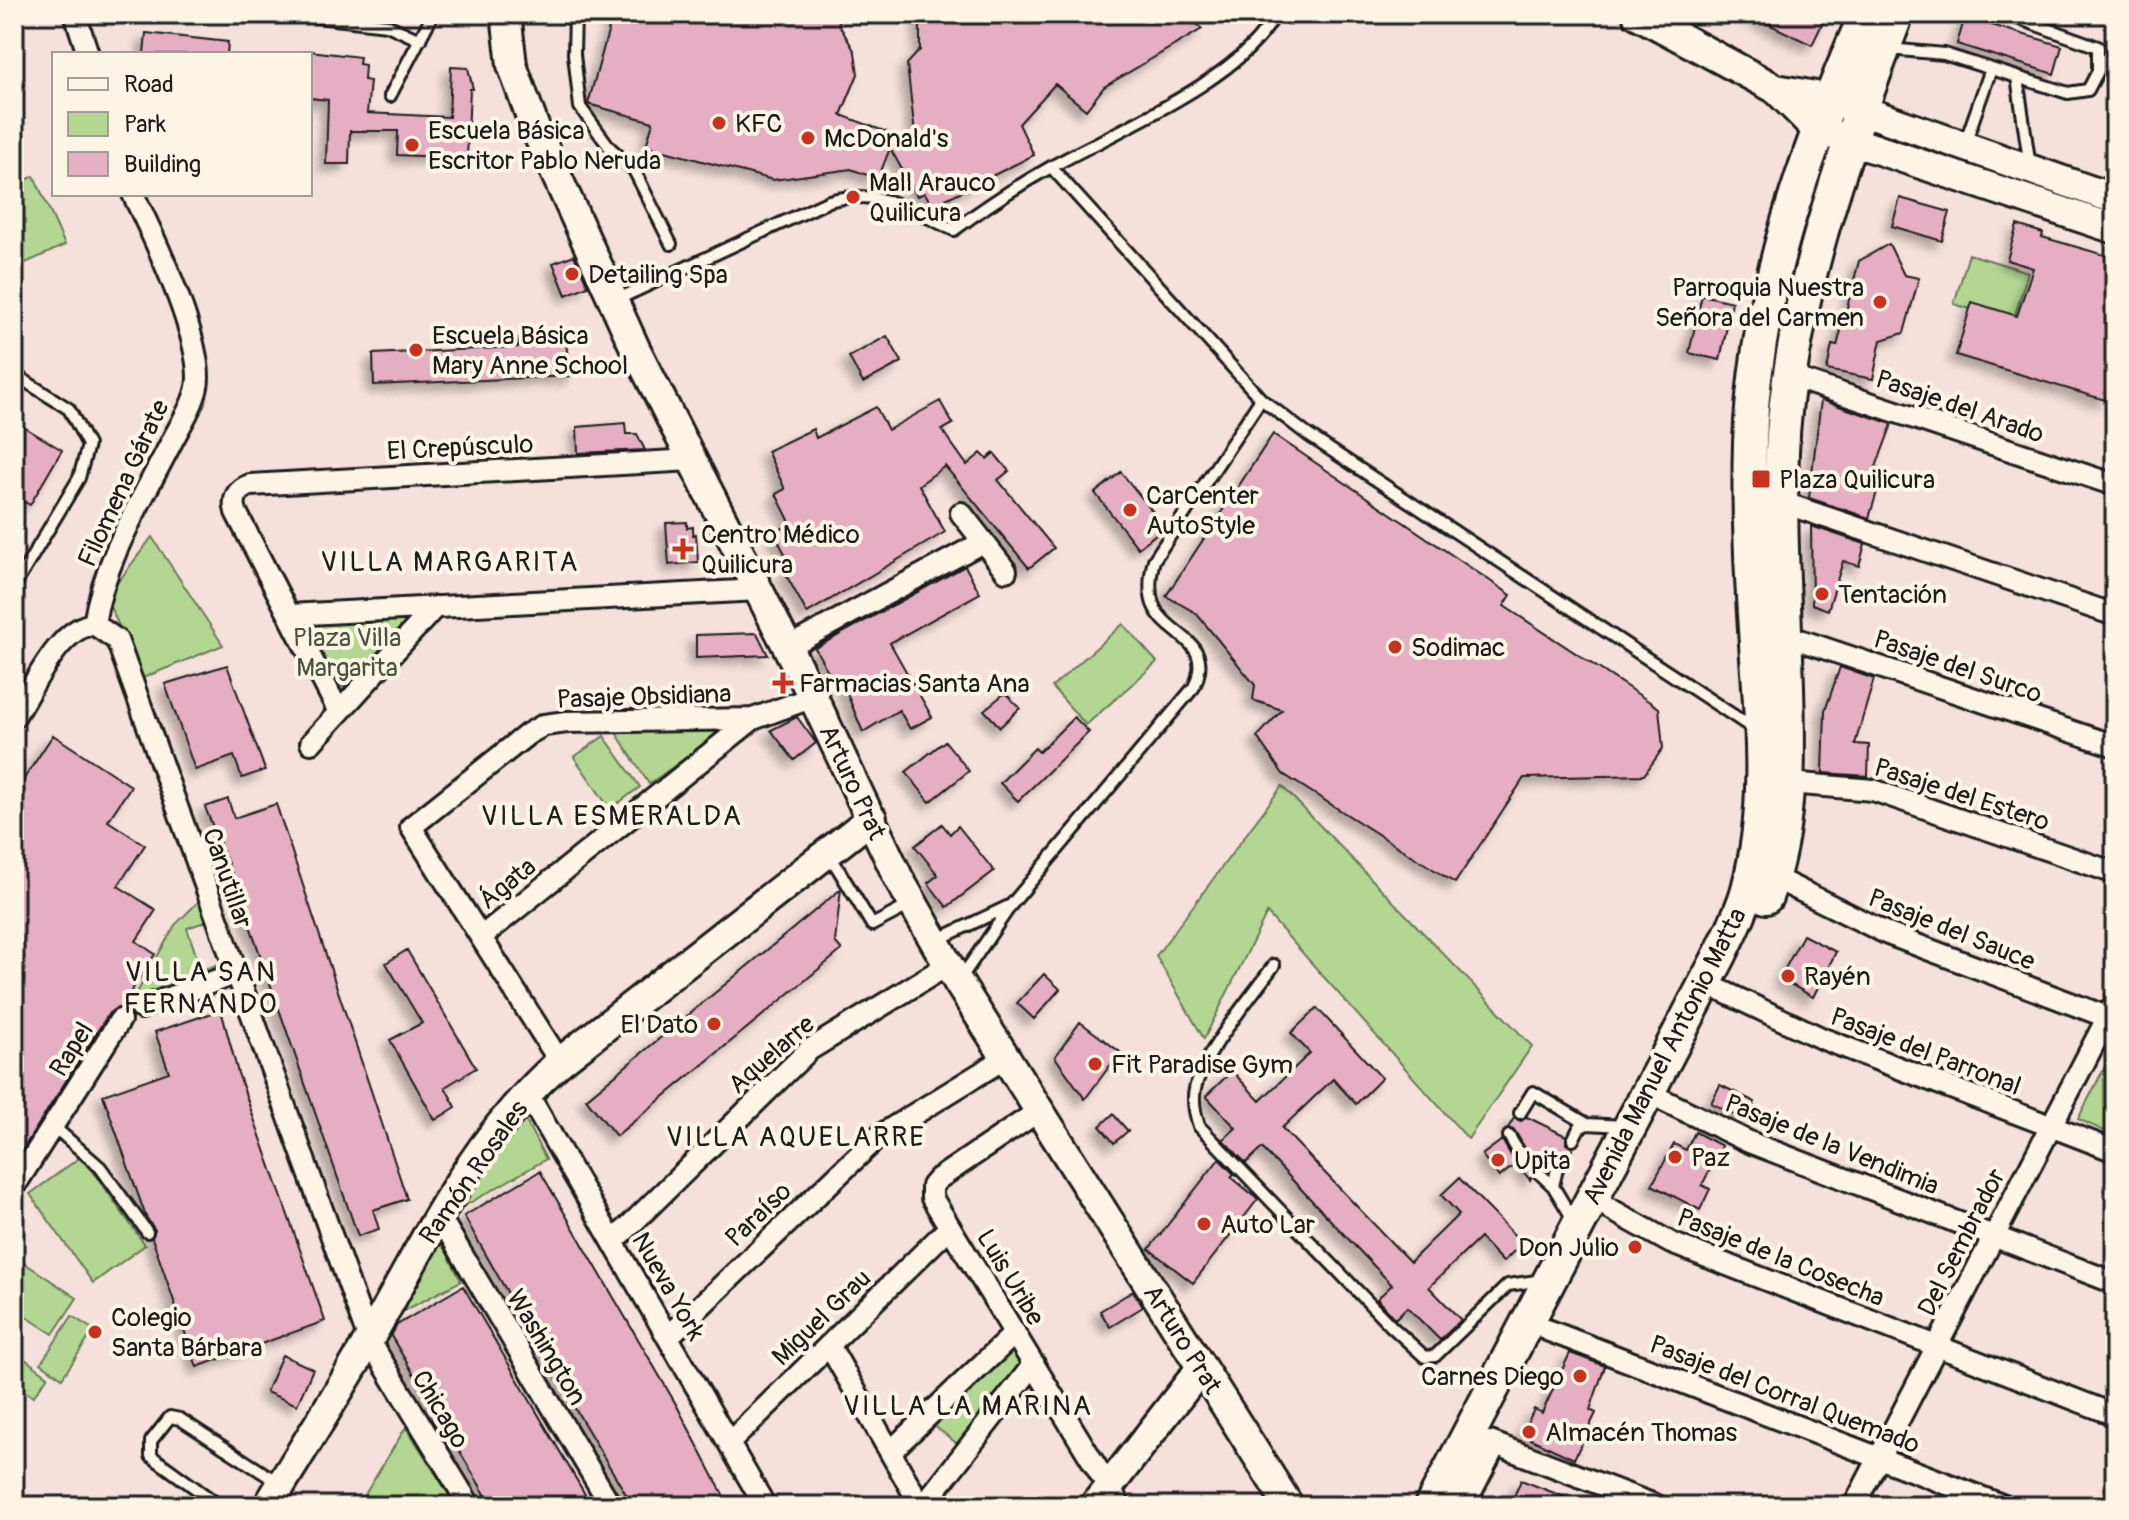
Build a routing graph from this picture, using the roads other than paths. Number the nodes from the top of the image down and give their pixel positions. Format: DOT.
graph roads {
  1 [pos="75,14"];
  2 [pos="291,14"];
  3 [pos="433,14"];
  4 [pos="506,14"];
  5 [pos="575,14"];
  6 [pos="1275,14"];
  7 [pos="1637,14"];
  8 [pos="1866,14"];
  9 [pos="1897,14"];
  10 [pos="2006,14"];
  11 [pos="420,40"];
  12 [pos="1883,49"];
  13 [pos="87,52"];
  14 [pos="1991,69"];
  15 [pos="2017,77"];
  16 [pos="1776,89"];
  17 [pos="390,96"];
  18 [pos="1827,98"];
  19 [pos="1861,110"];
  20 [pos="1816,129"];
  21 [pos="1851,142"];
  22 [pos="1964,146"];
  23 [pos="1051,167"];
  24 [pos="2030,169"];
  25 [pos="134,196"];
  26 [pos="2115,199"];
  27 [pos="2115,229"];
  28 [pos="671,244"];
  29 [pos="614,301"];
  30 [pos="14,374"];
  31 [pos="1789,376"];
  32 [pos="1261,399"];
  33 [pos="692,460"];
  34 [pos="2115,485"];
  35 [pos="1781,502"];
  36 [pos="961,513"];
  37 [pos="983,542"];
  38 [pos="1006,571"];
  39 [pos="14,587"];
  40 [pos="759,590"];
  41 [pos="435,607"];
  42 [pos="289,615"];
  43 [pos="2115,615"];
  44 [pos="94,624"];
  45 [pos="1785,635"];
  46 [pos="788,647"];
  47 [pos="813,697"];
  48 [pos="339,712"];
  49 [pos="14,717"];
  50 [pos="753,719"];
  51 [pos="1762,734"];
  52 [pos="311,743"];
  53 [pos="2115,746"];
  54 [pos="1789,783"];
  55 [pos="872,818"];
  56 [pos="828,852"];
  57 [pos="2115,873"];
  58 [pos="1773,877"];
  59 [pos="913,904"];
  60 [pos="1011,905"];
  61 [pos="481,937"];
  62 [pos="947,963"];
  63 [pos="1274,965"];
  64 [pos="234,974"];
  65 [pos="1722,991"];
  66 [pos="141,1008"];
  67 [pos="2112,1013"];
  68 [pos="120,1020"];
  69 [pos="1007,1057"];
  70 [pos="560,1062"];
  71 [pos="527,1093"];
  72 [pos="1665,1101"];
  73 [pos="1040,1110"];
  74 [pos="1520,1113"];
  75 [pos="1587,1124"];
  76 [pos="53,1126"];
  77 [pos="2051,1126"];
  78 [pos="1630,1127"];
  79 [pos="1509,1136"];
  80 [pos="1573,1140"];
  81 [pos="2115,1151"];
  82 [pos="1522,1158"];
  83 [pos="1557,1169"];
  84 [pos="1539,1173"];
  85 [pos="1553,1186"];
  86 [pos="14,1187"];
  87 [pos="1610,1209"];
  88 [pos="438,1214"];
  89 [pos="1577,1225"];
  90 [pos="950,1227"];
  91 [pos="147,1232"];
  92 [pos="1994,1236"];
  93 [pos="614,1241"];
  94 [pos="1549,1280"];
  95 [pos="2115,1283"];
  96 [pos="1547,1330"];
  97 [pos="1015,1333"];
  98 [pos="669,1336"];
  99 [pos="369,1340"];
  100 [pos="829,1345"];
  101 [pos="1937,1346"];
  102 [pos="1034,1364"];
  103 [pos="1201,1368"];
  104 [pos="2115,1415"];
  105 [pos="1490,1442"];
  106 [pos="729,1443"];
  107 [pos="890,1452"];
  108 [pos="1879,1458"];
  109 [pos="274,1495"];
  110 [pos="1108,1500"];
  111 [pos="1281,1502"];
  112 [pos="220,1506"];
  113 [pos="470,1506"];
  114 [pos="611,1506"];
  115 [pos="765,1506"];
  116 [pos="922,1506"];
  117 [pos="1431,1506"];
  118 [pos="1457,1506"];
  119 [pos="1657,1506"];
  120 [pos="1854,1506"];
  121 [pos="2004,1506"];
  1 -- 13 [label="street"];
  2 -- 11 [label="lane"];
  3 -- 11 [label="lane"];
  4 -- 29 [label="street, Arturo Prat"];
  5 -- 28 [label="lane"];
  6 -- 23 [label="lane"];
  7 -- 16 [label="street"];
  8 -- 18 [label="main road, Avenida Manuel Antonio Matta"];
  9 -- 12 [label="main road, Avenida Manuel Antonio Matta"];
  10 -- 15 [label="lane"];
  11 -- 17 [label="lane"];
  12 -- 14 [label="lane"];
  12 -- 19 [label="main road, Avenida Manuel Antonio Matta"];
  14 -- 15 [label="lane"];
  14 -- 22 [label="lane"];
  15 -- 24 [label="lane"];
  16 -- 18 [label="street"];
  16 -- 20 [label="street"];
  18 -- 19 [label="street"];
  18 -- 20 [label="main road, Avenida Manuel Antonio Matta"];
  19 -- 21 [label="main road, Avenida Manuel Antonio Matta"];
  19 -- 22 [label="street"];
  20 -- 21 [label="street"];
  20 -- 51 [label="main road, Avenida Manuel Antonio Matta"];
  21 -- 27 [label="street"];
  21 -- 31 [label="main road, Avenida Manuel Antonio Matta"];
  22 -- 24 [label="street"];
  23 -- 29 [label="lane"];
  23 -- 32 [label="lane"];
  24 -- 26 [label="street"];
  25 -- 44 [label="street, Filomena Gárate"];
  29 -- 33 [label="street, Arturo Prat"];
  30 -- 39 [label="lane"];
  31 -- 34 [label="street, Pasaje del Arado"];
  31 -- 35 [label="main road, Avenida Manuel Antonio Matta"];
  32 -- 51 [label="lane"];
  32 -- 60 [label="lane"];
  33 -- 40 [label="street, Arturo Prat"];
  33 -- 42 [label="street, El Crepúsculo"];
  35 -- 43 [label="street"];
  35 -- 45 [label="main road, Avenida Manuel Antonio Matta"];
  36 -- 37 [label="street"];
  37 -- 38 [label="street"];
  37 -- 46 [label="street"];
  40 -- 41 [label="street"];
  40 -- 46 [label="street, Arturo Prat"];
  41 -- 42 [label="street"];
  41 -- 48 [label="street"];
  42 -- 48 [label="street"];
  44 -- 49 [label="street"];
  44 -- 64 [label="street, Canutillar"];
  45 -- 53 [label="street, Pasaje del Surco"];
  45 -- 54 [label="main road, Avenida Manuel Antonio Matta"];
  46 -- 47 [label="street, Arturo Prat"];
  47 -- 50 [label="street, Pasaje Obsidiana"];
  47 -- 55 [label="street, Arturo Prat"];
  48 -- 52 [label="street"];
  50 -- 61 [label="street, Ágata"];
  50 -- 61 [label="street, Pasaje Obsidiana"];
  51 -- 78 [label="main road, Avenida Manuel Antonio Matta"];
  54 -- 57 [label="street, Pasaje del Estero"];
  54 -- 58 [label="main road, Avenida Manuel Antonio Matta"];
  55 -- 56 [label="street, Ramón Rosales"];
  55 -- 59 [label="street, Arturo Prat"];
  56 -- 59 [label="lane"];
  56 -- 70 [label="street, Ramón Rosales"];
  58 -- 65 [label="main road, Avenida Manuel Antonio Matta"];
  58 -- 67 [label="street, Pasaje del Sauce"];
  59 -- 62 [label="street, Arturo Prat"];
  60 -- 62 [label="lane"];
  60 -- 62 [label="lane"];
  61 -- 70 [label="street"];
  62 -- 69 [label="street, Arturo Prat"];
  62 -- 93 [label="street, Aquelarre"];
  63 -- 94 [label="lane"];
  64 -- 66 [label="street"];
  64 -- 99 [label="street, Canutillar"];
  65 -- 72 [label="main road, Avenida Manuel Antonio Matta"];
  65 -- 77 [label="street, Pasaje del Parronal"];
  67 -- 77 [label="street, Del Sembrador"];
  68 -- 76 [label="street, Rapel"];
  69 -- 73 [label="street, Arturo Prat"];
  69 -- 98 [label="street, Paraíso"];
  70 -- 71 [label="street, Ramón Rosales"];
  71 -- 88 [label="street, Ramón Rosales"];
  71 -- 93 [label="street, Nueva York"];
  72 -- 87 [label="main road, Avenida Manuel Antonio Matta"];
  72 -- 92 [label="street, Pasaje de la Vendimia"];
  73 -- 90 [label="street, Luis Uribe"];
  73 -- 103 [label="street, Arturo Prat"];
  74 -- 75 [label="lane"];
  75 -- 78 [label="lane"];
  75 -- 80 [label="lane"];
  76 -- 86 [label="street, Rapel"];
  76 -- 91 [label="lane"];
  77 -- 81 [label="street, Pasaje del Parronal"];
  77 -- 92 [label="street, Del Sembrador"];
  78 -- 89 [label="main road, Avenida Manuel Antonio Matta"];
  79 -- 82 [label="lane"];
  83 -- 85 [label="lane"];
  84 -- 85 [label="lane"];
  85 -- 89 [label="lane"];
  87 -- 96 [label="main road, Avenida Manuel Antonio Matta"];
  87 -- 101 [label="street, Pasaje de la Cosecha"];
  88 -- 99 [label="street, Ramón Rosales"];
  88 -- 114 [label="street, Washington"];
  89 -- 94 [label="main road, Avenida Manuel Antonio Matta"];
  90 -- 97 [label="street, Luis Uribe"];
  90 -- 100 [label="street, Miguel Grau"];
  92 -- 95 [label="street, Pasaje de la Vendimia"];
  92 -- 101 [label="street, Del Sembrador"];
  93 -- 98 [label="street, Nueva York"];
  94 -- 117 [label="main road, Avenida Manuel Antonio Matta"];
  96 -- 105 [label="main road, Avenida Manuel Antonio Matta"];
  96 -- 108 [label="street, Pasaje del Corral Quemado"];
  97 -- 102 [label="street, Luis Uribe"];
  97 -- 107 [label="street"];
  98 -- 106 [label="street, Nueva York"];
  99 -- 109 [label="street, Ramón Rosales"];
  99 -- 113 [label="street, Chicago"];
  100 -- 106 [label="street, Miguel Grau"];
  100 -- 107 [label="street"];
  101 -- 104 [label="street, Pasaje de la Cosecha"];
  101 -- 108 [label="street, Del Sembrador"];
  102 -- 110 [label="street, Luis Uribe"];
  102 -- 116 [label="street"];
  103 -- 110 [label="street"];
  103 -- 111 [label="street, Arturo Prat"];
  105 -- 118 [label="main road, Avenida Manuel Antonio Matta"];
  105 -- 119 [label="street"];
  106 -- 115 [label="street, Nueva York"];
  107 -- 116 [label="street"];
  108 -- 120 [label="street, Del Sembrador"];
  108 -- 121 [label="street, Pasaje del Corral Quemado"];
  109 -- 112 [label="lane"];
}
